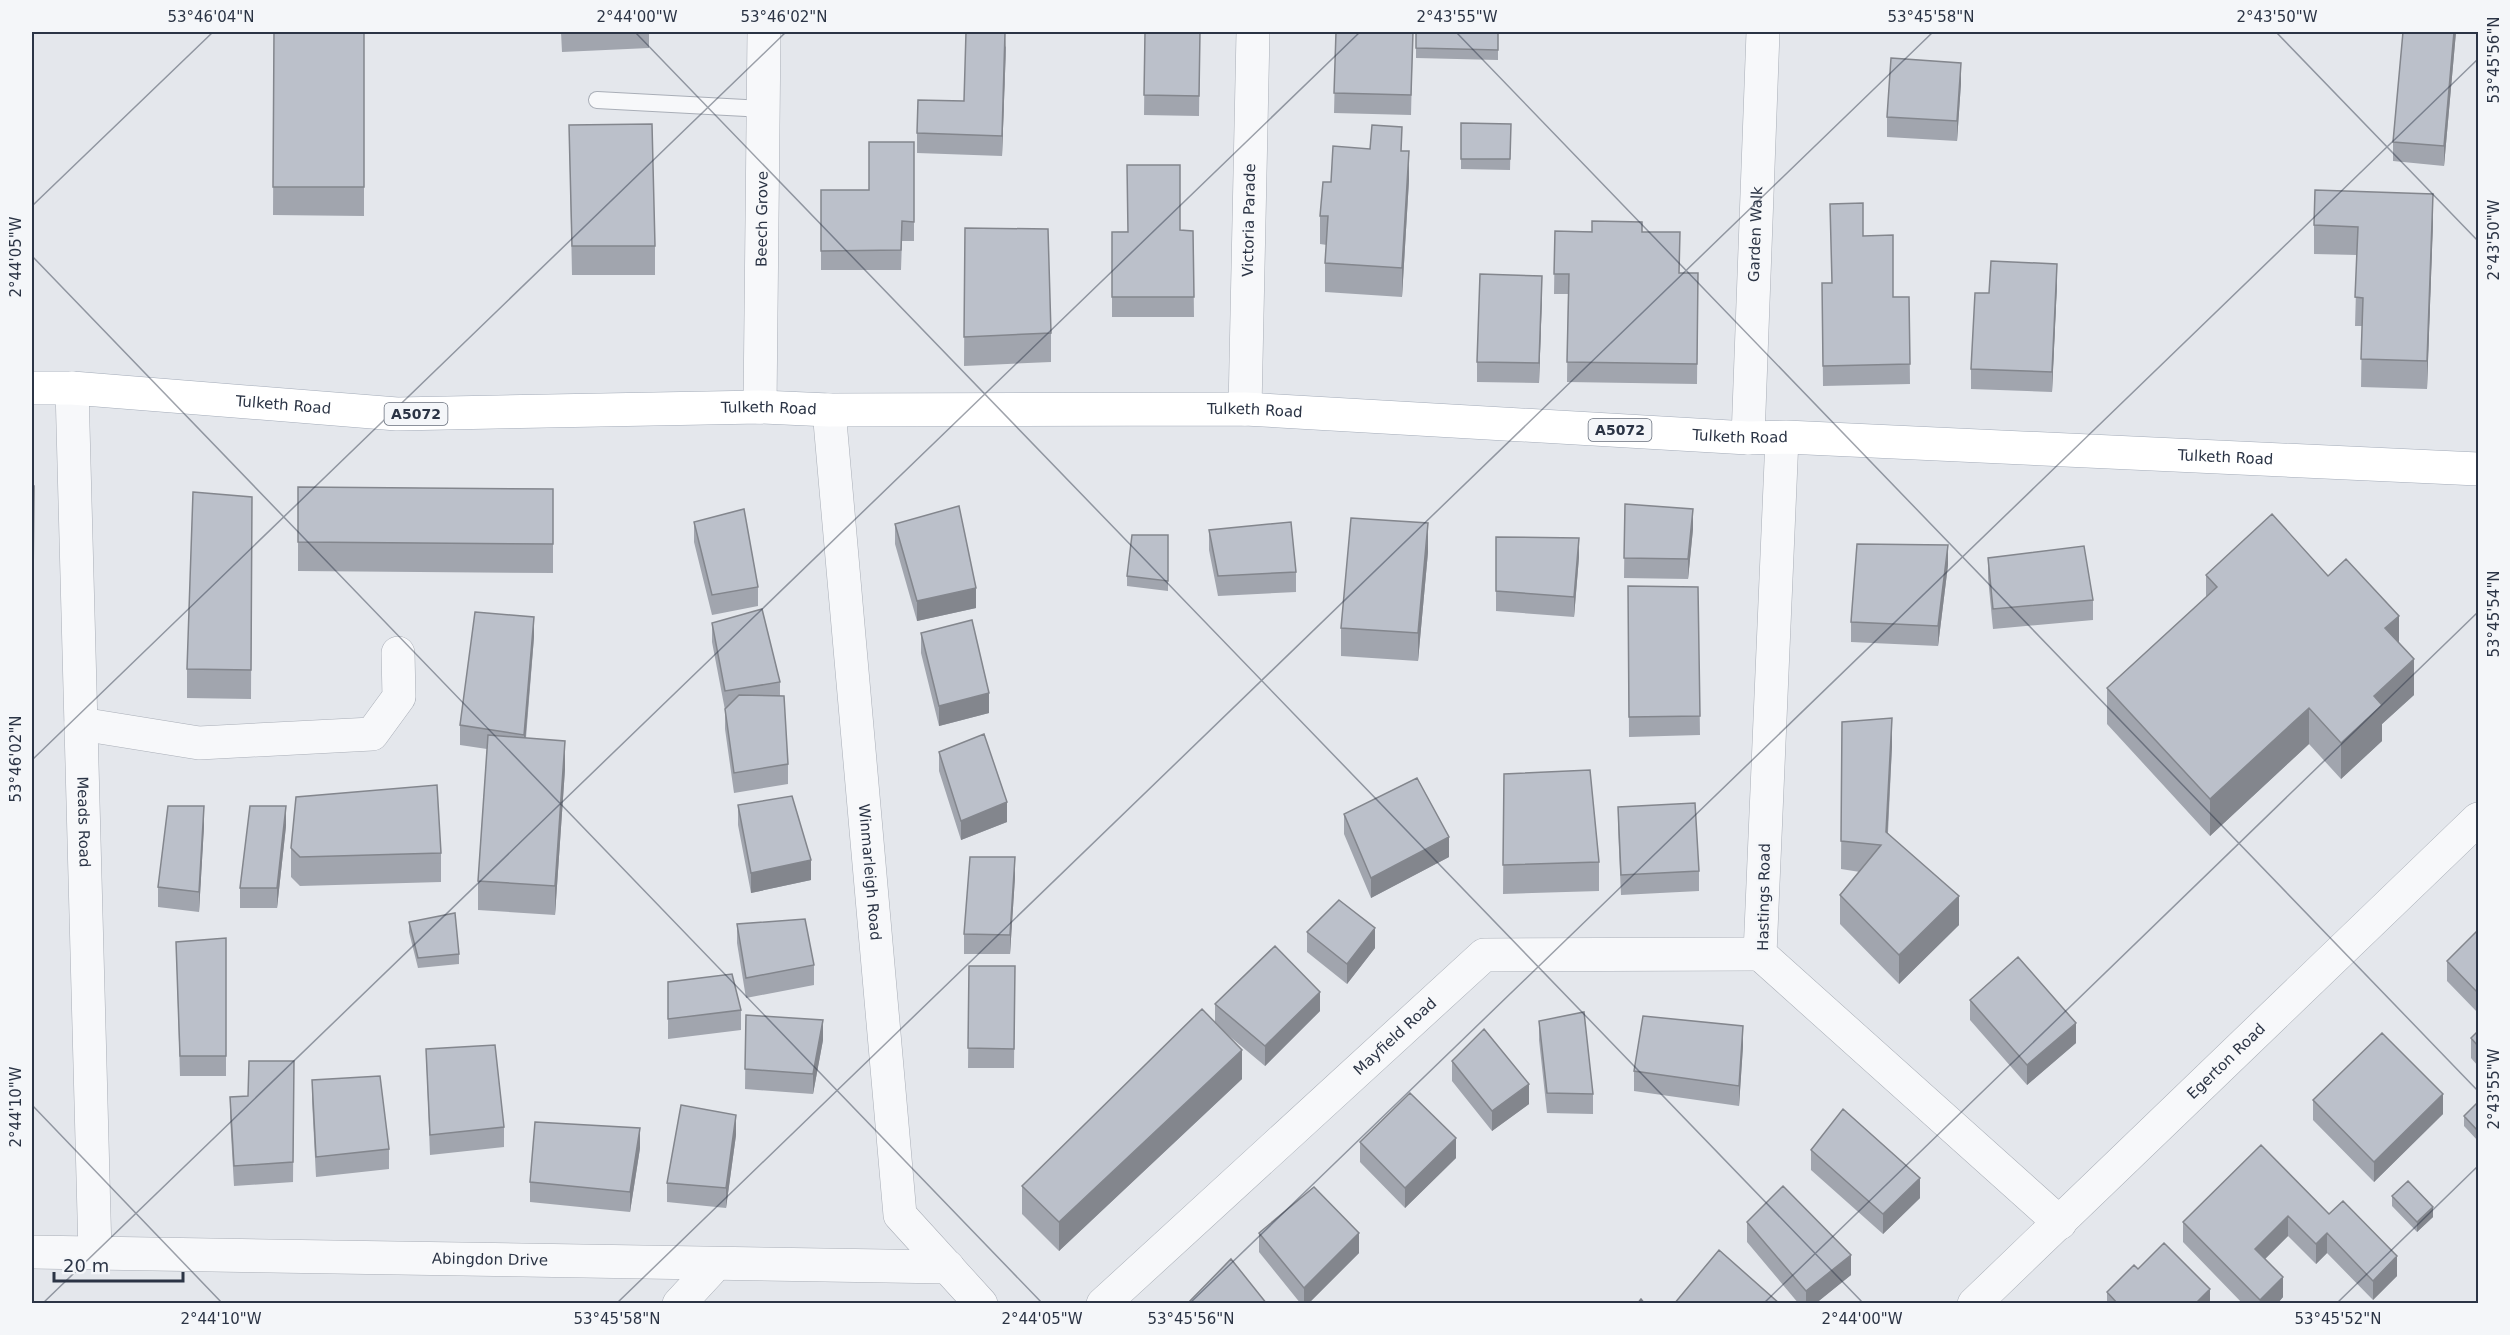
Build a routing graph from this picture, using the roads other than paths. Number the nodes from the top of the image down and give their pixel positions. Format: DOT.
graph roads {
  1 [pos="764,32"];
  2 [pos="1253,32"];
  3 [pos="1764,32"];
  4 [pos="597,100"];
  5 [pos="765,109"];
  6 [pos="32,388"];
  7 [pos="72,388"];
  8 [pos="760,407"];
  9 [pos="1245,409"];
  10 [pos="829,410"];
  11 [pos="1748,438"];
  12 [pos="1782,438"];
  13 [pos="2478,469"];
  14 [pos="398,653"];
  15 [pos="81,724"];
  16 [pos="2478,819"];
  17 [pos="1760,954"];
  18 [pos="2060,1223"];
  19 [pos="32,1252"];
  20 [pos="95,1253"];
  21 [pos="716,1264"];
  22 [pos="948,1267"];
  23 [pos="680,1304"];
  24 [pos="981,1304"];
  25 [pos="1103,1304"];
  26 [pos="1974,1304"];
  1 -- 5 [label="street, Beech Grove"];
  2 -- 9 [label="street, Victoria Parade"];
  3 -- 11 [label="street, Garden Walk"];
  4 -- 5 [label="lane"];
  5 -- 8 [label="street, Beech Grove"];
  6 -- 7 [label="main road, Tulketh Road / A5072"];
  7 -- 8 [label="main road, Tulketh Road / A5072"];
  7 -- 15 [label="street, Meads Road"];
  8 -- 10 [label="main road, Tulketh Road / A5072"];
  9 -- 10 [label="main road, Tulketh Road / A5072"];
  9 -- 11 [label="main road, Tulketh Road / A5072"];
  10 -- 22 [label="street, Winmarleigh Road"];
  11 -- 12 [label="main road, Tulketh Road / A5072"];
  12 -- 13 [label="main road, Tulketh Road / A5072"];
  12 -- 17 [label="street, Hastings Road"];
  14 -- 15 [label="street"];
  15 -- 20 [label="street, Meads Road"];
  16 -- 18 [label="street, Egerton Road"];
  17 -- 18 [label="street, Hastings Road"];
  17 -- 25 [label="street, Mayfield Road"];
  18 -- 26 [label="street, Egerton Road"];
  19 -- 20 [label="street, Abingdon Drive"];
  20 -- 21 [label="street, Abingdon Drive"];
  21 -- 22 [label="street, Abingdon Drive"];
  21 -- 23 [label="street"];
  22 -- 24 [label="street, Winmarleigh Road"];
}
